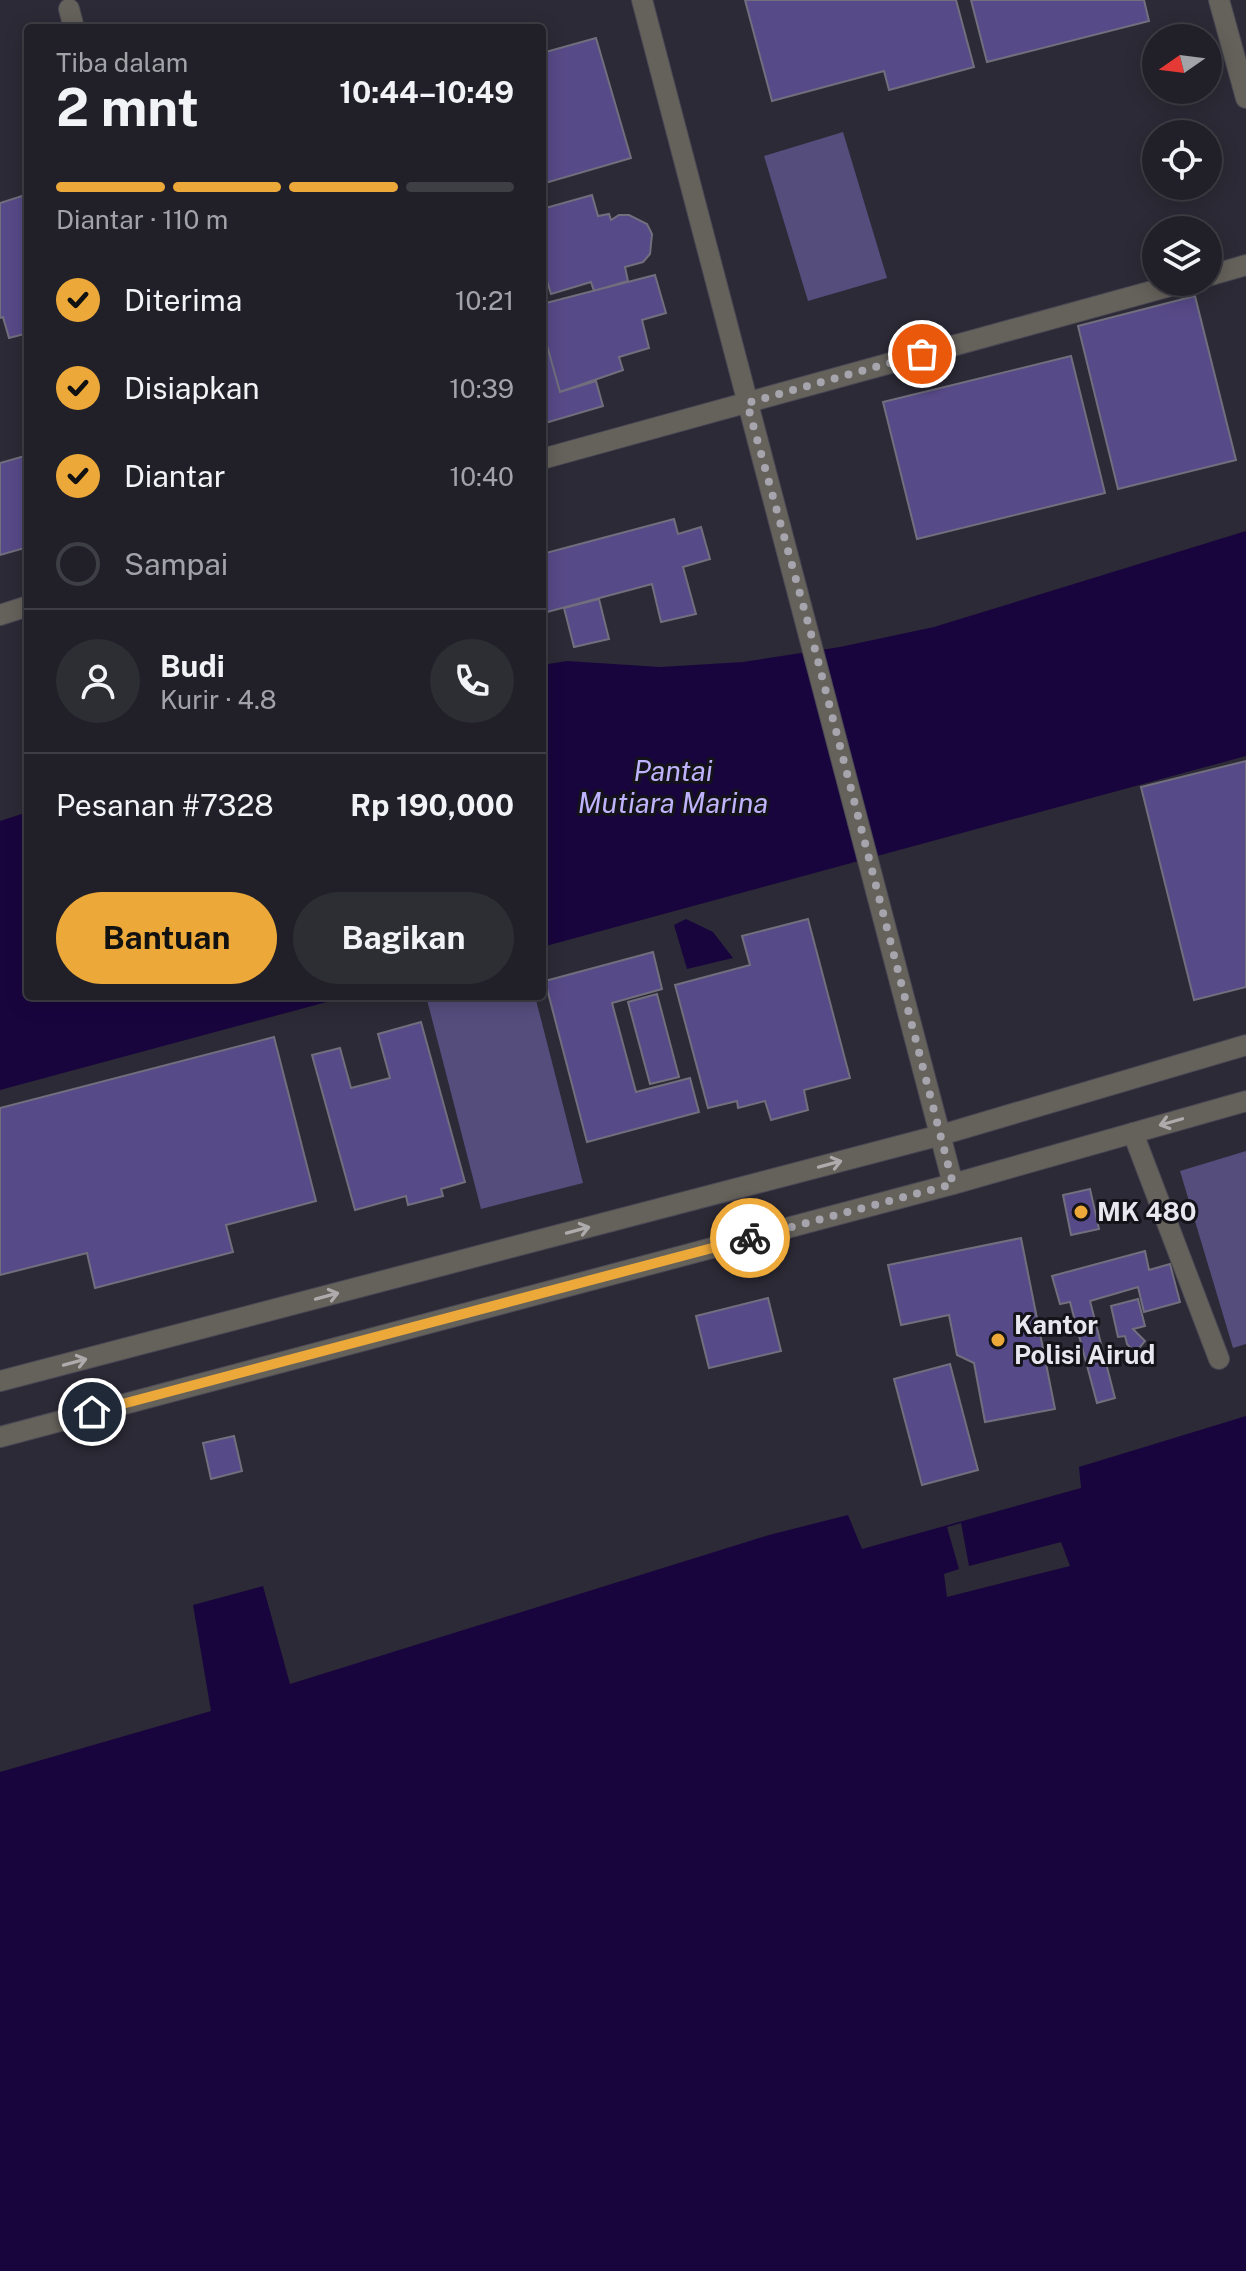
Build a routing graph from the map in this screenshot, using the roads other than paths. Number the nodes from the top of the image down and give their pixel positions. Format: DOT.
graph roads {
  1 [pos="642,0"];
  2 [pos="1219,0"];
  3 [pos="1246,98"];
  4 [pos="1246,265"];
  5 [pos="1222,272"];
  6 [pos="1142,294"];
  7 [pos="747,403"];
  8 [pos="546,458"];
  9 [pos="24,607"];
  10 [pos="0,615"];
  11 [pos="1246,1045"];
  12 [pos="1246,1101"];
  13 [pos="1133,1133"];
  14 [pos="941,1135"];
  15 [pos="953,1184"];
  16 [pos="1219,1359"];
  17 [pos="0,1381"];
  18 [pos="0,1437"];
  1 -- 7 [label="street"];
  2 -- 3 [label="street"];
  4 -- 5 [label="street"];
  6 -- 7 [label="street"];
  7 -- 8 [label="street"];
  7 -- 14 [label="street"];
  9 -- 10 [label="street"];
  11 -- 14 [label="street"];
  12 -- 13 [label="street, one-way"];
  13 -- 15 [label="street"];
  13 -- 16 [label="street"];
  14 -- 15 [label="street"];
  17 -- 14 [label="street, one-way"];
  15 -- 18 [label="street"];
}
